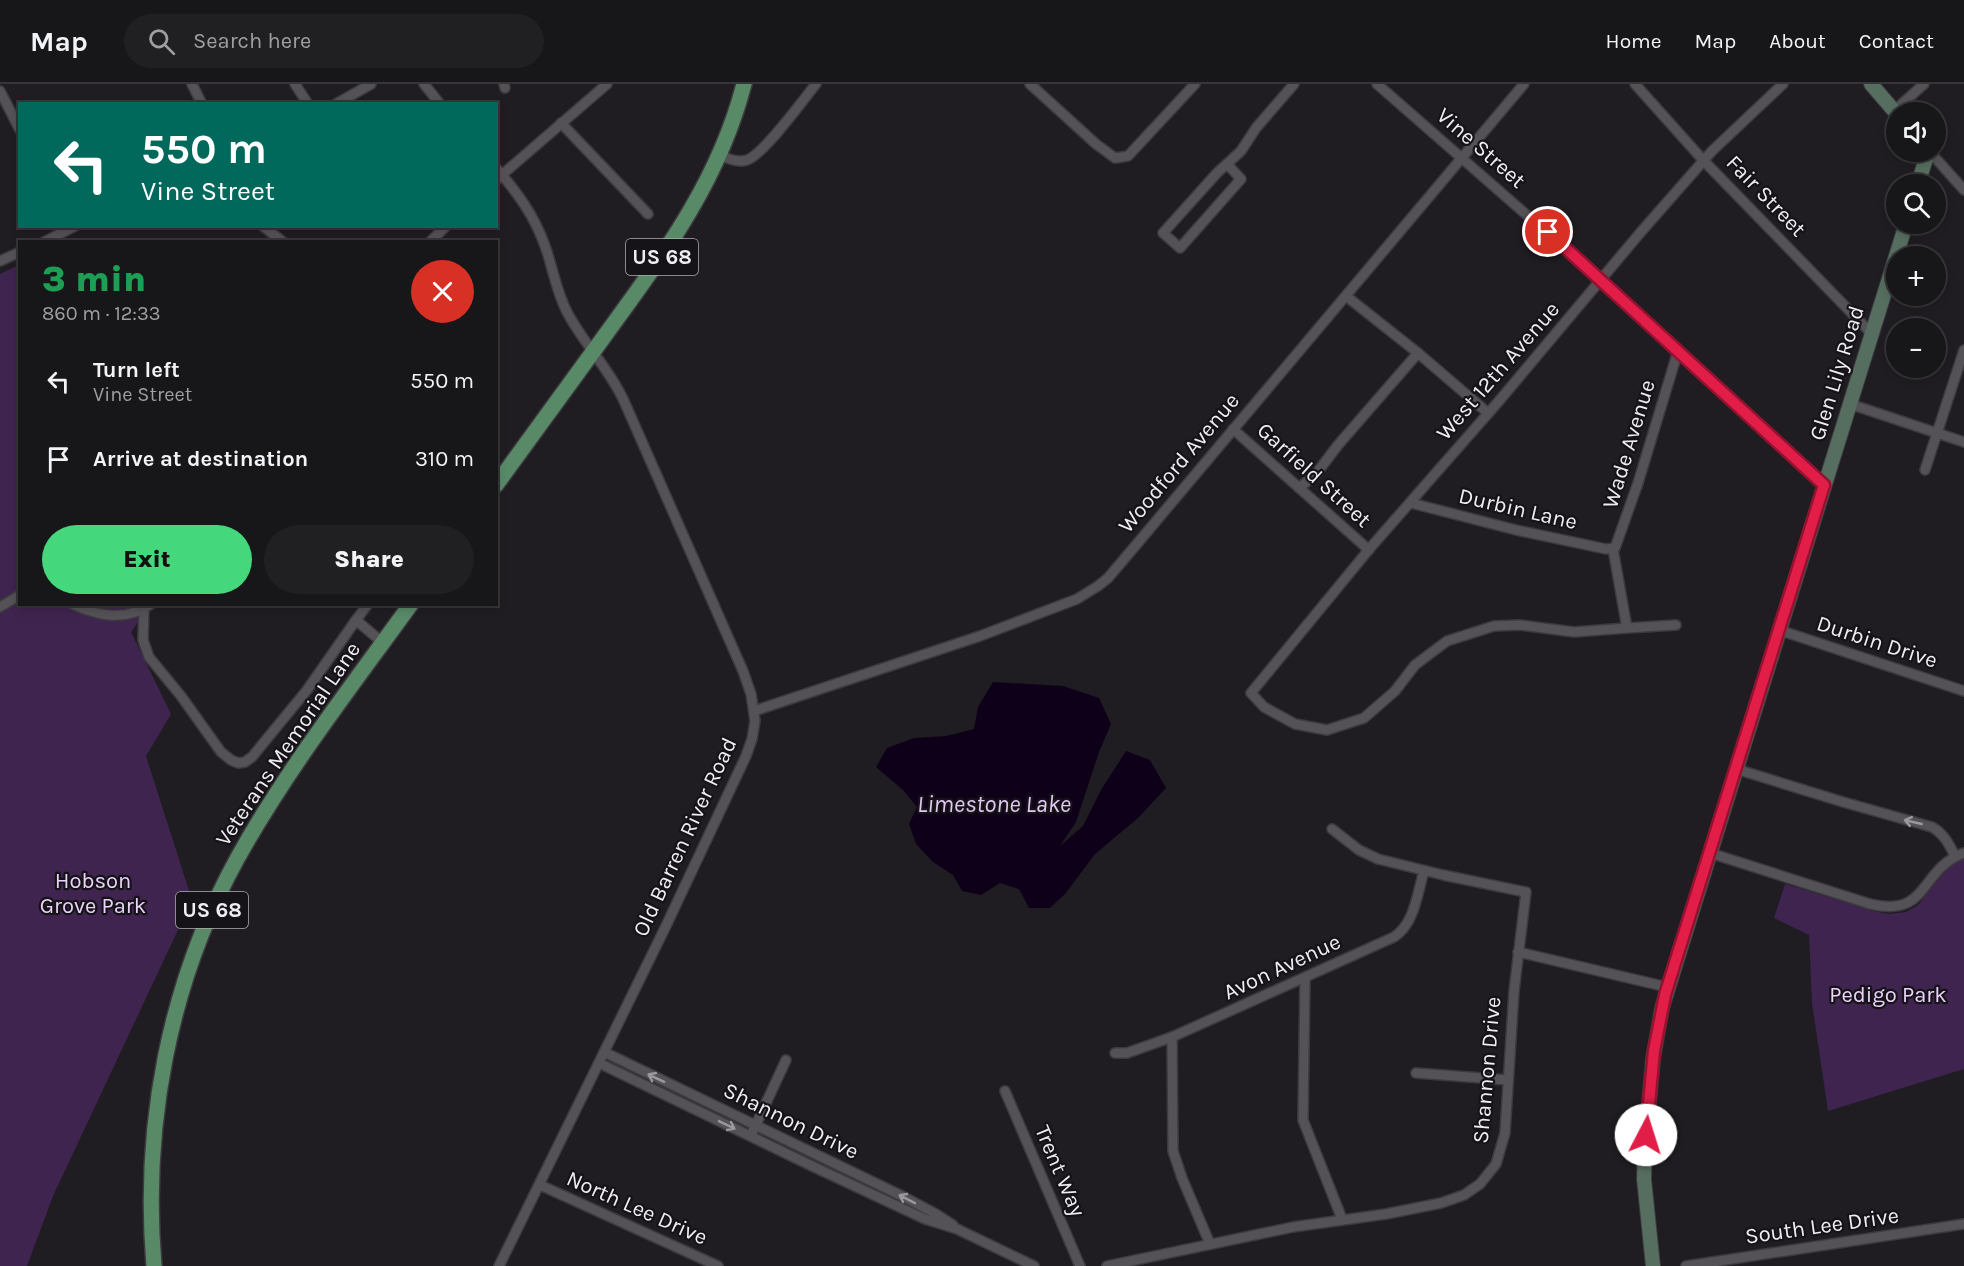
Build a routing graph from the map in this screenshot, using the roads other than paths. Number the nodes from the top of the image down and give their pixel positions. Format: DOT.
graph roads {
  1 [pos="192,84"];
  2 [pos="296,84"];
  3 [pos="371,84"];
  4 [pos="424,84"];
  5 [pos="607,84"];
  6 [pos="744,84"];
  7 [pos="816,84"];
  8 [pos="1030,84"];
  9 [pos="1195,84"];
  10 [pos="1294,84"];
  11 [pos="1377,84"];
  12 [pos="1524,84"];
  13 [pos="1635,84"];
  14 [pos="1783,84"];
  15 [pos="1871,84"];
  16 [pos="1924,84"];
  17 [pos="0,91"];
  18 [pos="201,102"];
  19 [pos="307,102"];
  20 [pos="340,102"];
  21 [pos="438,102"];
  22 [pos="1886,102"];
  23 [pos="1905,102"];
  24 [pos="561,123"];
  25 [pos="18,126"];
  26 [pos="720,155"];
  27 [pos="1463,159"];
  28 [pos="1703,160"];
  29 [pos="1938,162"];
  30 [pos="1228,165"];
  31 [pos="498,174"];
  32 [pos="1964,190"];
  33 [pos="648,214"];
  34 [pos="69,228"];
  35 [pos="266,228"];
  36 [pos="444,228"];
  37 [pos="1903,234"];
  38 [pos="48,240"];
  39 [pos="280,240"];
  40 [pos="432,240"];
  41 [pos="18,253"];
  42 [pos="0,261"];
  43 [pos="1601,280"];
  44 [pos="1346,296"];
  45 [pos="1872,334"];
  46 [pos="1964,350"];
  47 [pos="1678,351"];
  48 [pos="593,352"];
  49 [pos="1418,353"];
  50 [pos="1850,404"];
  51 [pos="1488,413"];
  52 [pos="1233,429"];
  53 [pos="1937,433"];
  54 [pos="1964,441"];
  55 [pos="1925,470"];
  56 [pos="498,482"];
  57 [pos="1824,485"];
  58 [pos="1299,488"];
  59 [pos="1411,503"];
  60 [pos="1614,548"];
  61 [pos="1369,550"];
  62 [pos="18,596"];
  63 [pos="77,606"];
  64 [pos="366,606"];
  65 [pos="410,606"];
  66 [pos="0,607"];
  67 [pos="147,607"];
  68 [pos="356,620"];
  69 [pos="1676,626"];
  70 [pos="1627,628"];
  71 [pos="1779,630"];
  72 [pos="384,643"];
  73 [pos="1964,691"];
  74 [pos="754,711"];
  75 [pos="1736,769"];
  76 [pos="1332,829"];
  77 [pos="1710,853"];
  78 [pos="1960,855"];
  79 [pos="1424,871"];
  80 [pos="1518,952"];
  81 [pos="1305,978"];
  82 [pos="1667,987"];
  83 [pos="1172,1037"];
  84 [pos="604,1052"];
  85 [pos="1115,1053"];
  86 [pos="786,1060"];
  87 [pos="599,1063"];
  88 [pos="1416,1073"];
  89 [pos="1508,1080"];
  90 [pos="680,1090"];
  91 [pos="1005,1091"];
  92 [pos="675,1100"];
  93 [pos="756,1126"];
  94 [pos="751,1136"];
  95 [pos="860,1176"];
  96 [pos="540,1185"];
  97 [pos="855,1186"];
  98 [pos="1342,1219"];
  99 [pos="1964,1224"];
  100 [pos="957,1229"];
  101 [pos="1210,1244"];
  102 [pos="154,1266"];
  103 [pos="499,1266"];
  104 [pos="718,1266"];
  105 [pos="1034,1266"];
  106 [pos="1080,1266"];
  107 [pos="1107,1266"];
  108 [pos="1653,1266"];
  109 [pos="1686,1266"];
  1 -- 18 [label="street"];
  2 -- 19 [label="street"];
  3 -- 20 [label="street"];
  4 -- 21 [label="street"];
  5 -- 24 [label="street"];
  6 -- 26 [label="main road, US 68"];
  7 -- 26 [label="street"];
  8 -- 9 [label="street"];
  10 -- 30 [label="street"];
  11 -- 27 [label="street, Vine Street"];
  12 -- 27 [label="street, Woodford Avenue"];
  13 -- 28 [label="street, Fair Street"];
  14 -- 28 [label="street, West 12th Avenue"];
  15 -- 22 [label="street"];
  16 -- 23 [label="street"];
  17 -- 25 [label="street"];
  24 -- 31 [label="street"];
  24 -- 33 [label="street"];
  26 -- 48 [label="main road, US 68"];
  27 -- 43 [label="street, Vine Street"];
  27 -- 44 [label="street, Woodford Avenue"];
  28 -- 43 [label="street, West 12th Avenue"];
  28 -- 45 [label="street, Fair Street"];
  29 -- 32 [label="street"];
  30 -- 30 [label="street"];
  31 -- 48 [label="street, Old Barren River Road"];
  34 -- 38 [label="street"];
  35 -- 39 [label="street"];
  36 -- 40 [label="street"];
  37 -- 45 [label="street, Glen Lily Road"];
  41 -- 42 [label="street"];
  43 -- 47 [label="street, Vine Street"];
  43 -- 51 [label="street, West 12th Avenue"];
  44 -- 49 [label="street"];
  44 -- 52 [label="street, Woodford Avenue"];
  45 -- 50 [label="street, Glen Lily Road"];
  46 -- 53 [label="street"];
  47 -- 57 [label="street, Vine Street"];
  47 -- 60 [label="street, Wade Avenue"];
  48 -- 56 [label="main road, US 68"];
  48 -- 74 [label="street, Old Barren River Road"];
  49 -- 51 [label="street"];
  49 -- 58 [label="street"];
  50 -- 53 [label="street"];
  50 -- 57 [label="street, Glen Lily Road"];
  51 -- 59 [label="street, West 12th Avenue"];
  52 -- 58 [label="street, Garfield Street"];
  52 -- 74 [label="street, Woodford Avenue"];
  53 -- 54 [label="street"];
  53 -- 55 [label="street"];
  57 -- 71 [label="street, Glen Lily Road"];
  58 -- 61 [label="street, Garfield Street"];
  59 -- 60 [label="street, Durbin Lane"];
  59 -- 61 [label="street, West 12th Avenue"];
  60 -- 70 [label="street"];
  61 -- 70 [label="street, West 12th Avenue"];
  62 -- 66 [label="street"];
  63 -- 67 [label="street"];
  64 -- 68 [label="street"];
  65 -- 72 [label="main road, Veterans Memorial Lane / US 68"];
  67 -- 68 [label="street"];
  68 -- 72 [label="street"];
  69 -- 70 [label="street"];
  71 -- 73 [label="street, Durbin Drive"];
  71 -- 75 [label="street, Glen Lily Road"];
  72 -- 102 [label="main road, Veterans Memorial Lane / US 68"];
  74 -- 84 [label="street, Old Barren River Road"];
  75 -- 77 [label="street, Glen Lily Road"];
  78 -- 75 [label="street, one-way"];
  76 -- 79 [label="street"];
  77 -- 78 [label="street"];
  77 -- 82 [label="street, Glen Lily Road"];
  79 -- 80 [label="street, Shannon Drive"];
  79 -- 81 [label="street, Avon Avenue"];
  80 -- 82 [label="street"];
  80 -- 89 [label="street, Shannon Drive"];
  81 -- 83 [label="street, Avon Avenue"];
  81 -- 98 [label="street"];
  82 -- 108 [label="street, Glen Lily Road"];
  83 -- 85 [label="street, Avon Avenue"];
  83 -- 101 [label="street"];
  84 -- 87 [label="street, Old Barren River Road"];
  90 -- 84 [label="street, Shannon Drive, one-way"];
  86 -- 93 [label="street"];
  87 -- 92 [label="street, Shannon Drive"];
  87 -- 96 [label="street, Old Barren River Road"];
  88 -- 89 [label="street"];
  89 -- 98 [label="street, Shannon Drive"];
  90 -- 92 [label="street"];
  90 -- 93 [label="street, Shannon Drive"];
  91 -- 106 [label="street, Trent Way"];
  92 -- 94 [label="street, Shannon Drive, one-way"];
  93 -- 94 [label="street"];
  93 -- 95 [label="street, Shannon Drive"];
  94 -- 97 [label="street, Shannon Drive"];
  95 -- 97 [label="street"];
  100 -- 95 [label="street, Shannon Drive, one-way"];
  96 -- 103 [label="street, Old Barren River Road"];
  96 -- 104 [label="street, North Lee Drive"];
  97 -- 100 [label="street, Shannon Drive"];
  98 -- 101 [label="street, Shannon Drive"];
  99 -- 109 [label="street, South Lee Drive"];
  100 -- 105 [label="street, Shannon Drive"];
  101 -- 107 [label="street, Shannon Drive"];
}
